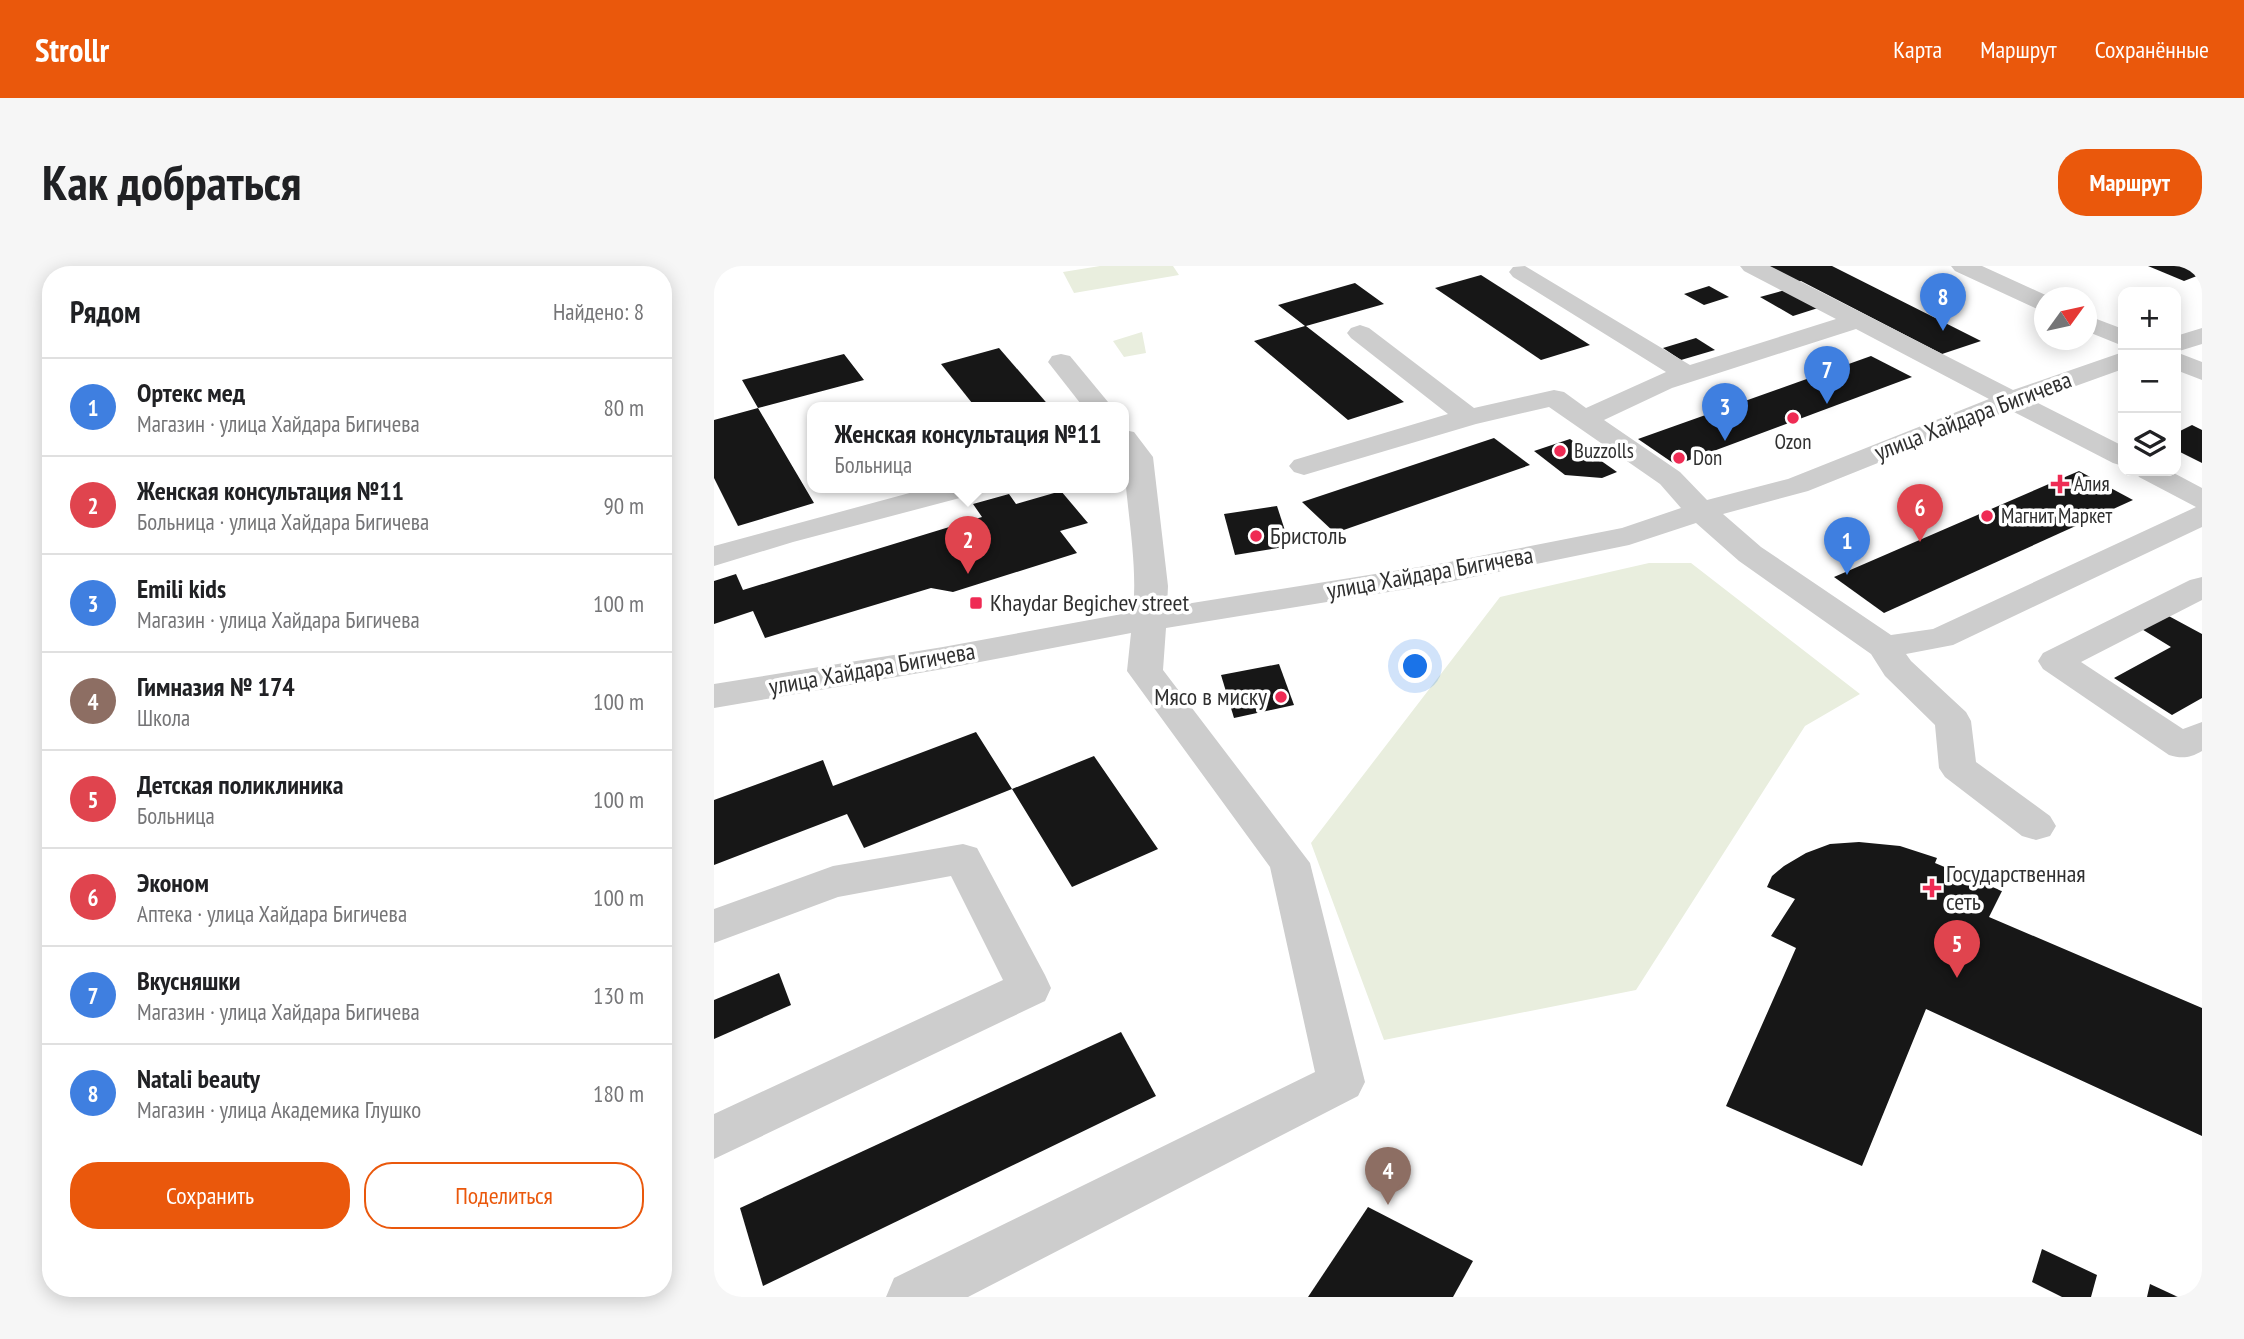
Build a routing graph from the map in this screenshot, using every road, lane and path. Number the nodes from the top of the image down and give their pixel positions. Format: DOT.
graph roads {
  1 [pos="1752,266"];
  2 [pos="1963,266"];
  3 [pos="1521,272"];
  4 [pos="2034,298"];
  5 [pos="1856,321"];
  6 [pos="2097,326"];
  7 [pos="1360,333"];
  8 [pos="2118,336"];
  9 [pos="2202,336"];
  10 [pos="2181,342"];
  11 [pos="1061,362"];
  12 [pos="2118,362"];
  13 [pos="2181,362"];
  14 [pos="2202,372"];
  15 [pos="1687,374"];
  16 [pos="2013,400"];
  17 [pos="1094,402"];
  18 [pos="1469,417"];
  19 [pos="1586,418"];
  20 [pos="1129,447"];
  21 [pos="2118,454"];
  22 [pos="1304,466"];
  23 [pos="2158,476"];
  24 [pos="922,493"];
  25 [pos="896,496"];
  26 [pos="2202,500"];
  27 [pos="1701,511"];
  28 [pos="2202,515"];
  29 [pos="714,556"];
  30 [pos="2202,587"];
  31 [pos="1149,619"];
  32 [pos="1885,646"];
  33 [pos="714,696"];
  34 [pos="2202,734"];
  35 [pos="2036,826"];
  36 [pos="714,926"];
  37 [pos="714,1137"];
  38 [pos="913,1297"];
  1 -- 5 [label="street"];
  2 -- 4 [label="street"];
  3 -- 15 [label="street"];
  5 -- 15 [label="street"];
  5 -- 16 [label="street"];
  6 -- 8 [label="street"];
  7 -- 18 [label="street"];
  9 -- 10 [label="street"];
  11 -- 17 [label="street"];
  12 -- 16 [label="street, улица Хайдара Бигичева"];
  13 -- 14 [label="street"];
  15 -- 19 [label="street"];
  16 -- 21 [label="street"];
  16 -- 27 [label="street, улица Хайдара Бигичева"];
  18 -- 19 [label="street"];
  18 -- 22 [label="street"];
  19 -- 27 [label="street"];
  20 -- 31 [label="street"];
  23 -- 26 [label="street"];
  24 -- 25 [label="street"];
  25 -- 29 [label="street"];
  27 -- 31 [label="street, улица Хайдара Бигичева"];
  27 -- 32 [label="street"];
  28 -- 32 [label="street"];
  30 -- 34 [label="street"];
  31 -- 33 [label="street, улица Хайдара Бигичева"];
  31 -- 38 [label="street"];
  32 -- 35 [label="street"];
  36 -- 37 [label="street"];
}
